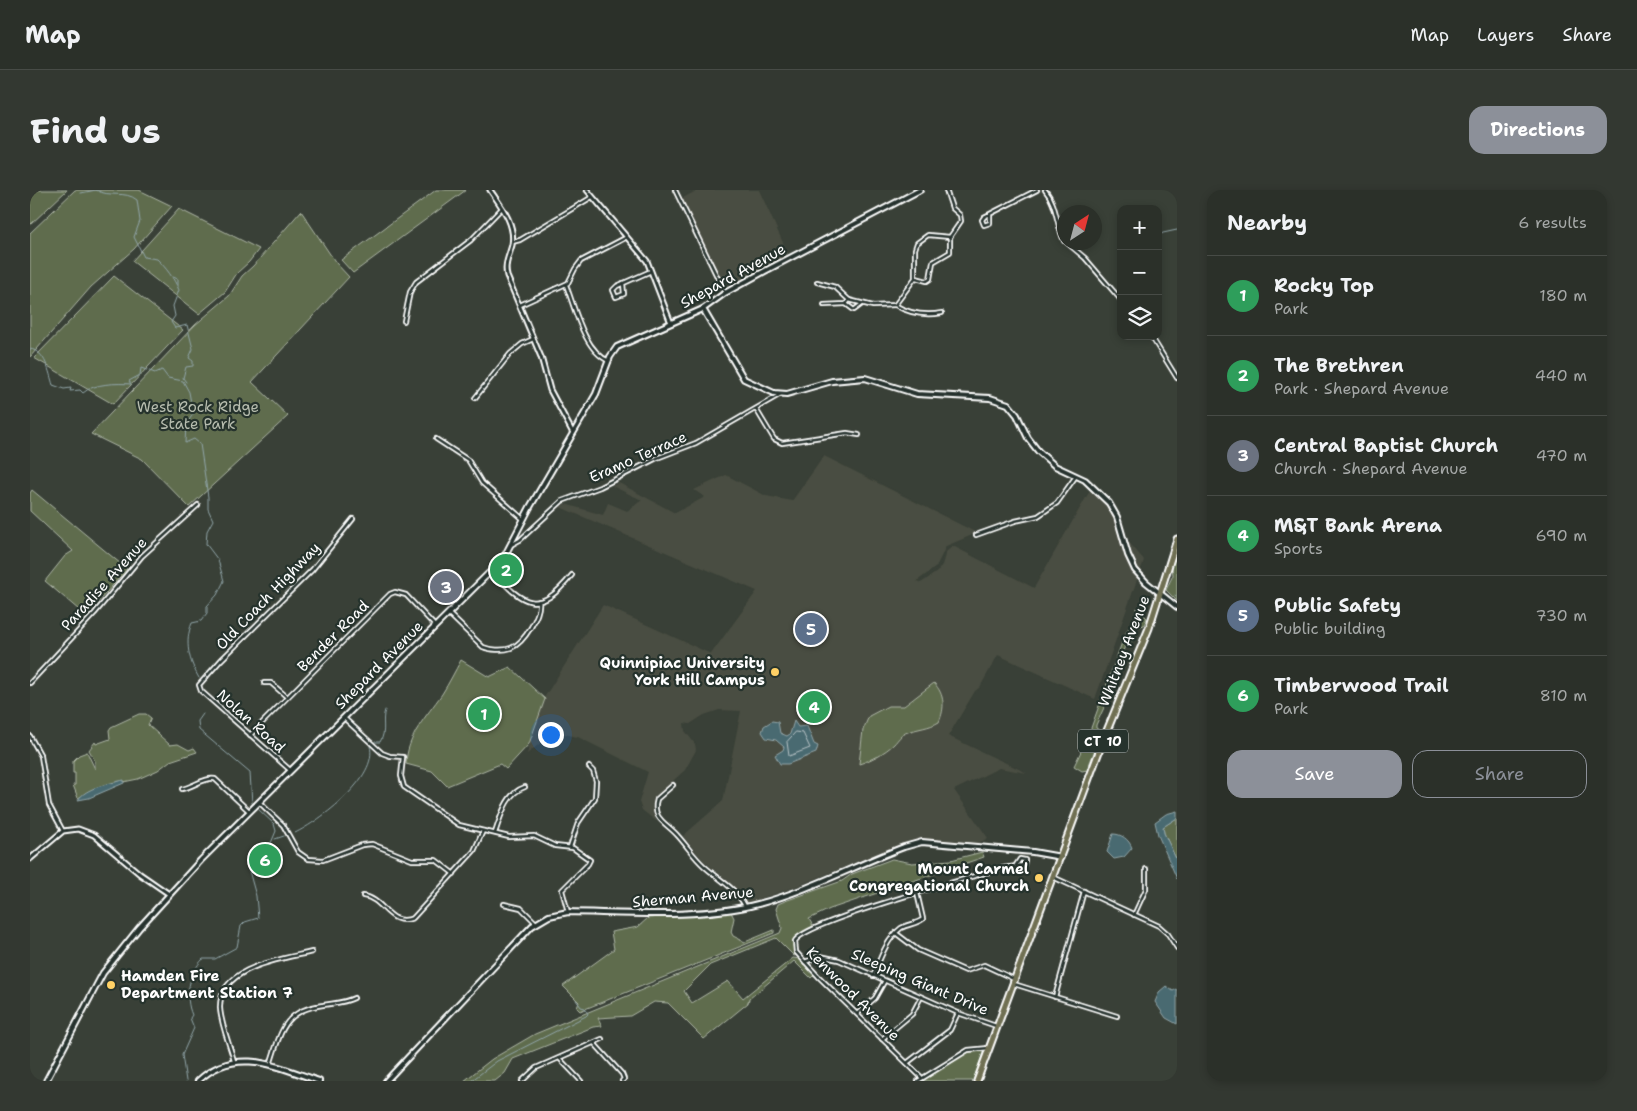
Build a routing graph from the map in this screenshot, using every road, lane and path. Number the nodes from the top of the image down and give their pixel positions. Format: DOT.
graph roads {
  1 [pos="490,190"];
  2 [pos="587,190"];
  3 [pos="675,190"];
  4 [pos="920,190"];
  5 [pos="946,190"];
  6 [pos="1037,190"];
  7 [pos="1045,190"];
  8 [pos="592,197"];
  9 [pos="502,208"];
  10 [pos="990,214"];
  11 [pos="1057,223"];
  12 [pos="627,237"];
  13 [pos="950,237"];
  14 [pos="512,242"];
  15 [pos="1074,250"];
  16 [pos="652,271"];
  17 [pos="915,278"];
  18 [pos="818,282"];
  19 [pos="623,284"];
  20 [pos="566,285"];
  21 [pos="725,293"];
  22 [pos="1117,295"];
  23 [pos="849,300"];
  24 [pos="824,304"];
  25 [pos="846,304"];
  26 [pos="862,304"];
  27 [pos="520,305"];
  28 [pos="895,305"];
  29 [pos="703,309"];
  30 [pos="942,312"];
  31 [pos="404,321"];
  32 [pos="671,323"];
  33 [pos="534,338"];
  34 [pos="1153,340"];
  35 [pos="609,361"];
  36 [pos="1177,378"];
  37 [pos="780,394"];
  38 [pos="475,398"];
  39 [pos="756,408"];
  40 [pos="573,433"];
  41 [pos="859,435"];
  42 [pos="436,439"];
  43 [pos="1076,475"];
  44 [pos="198,505"];
  45 [pos="353,519"];
  46 [pos="524,519"];
  47 [pos="976,535"];
  48 [pos="1177,539"];
  49 [pos="511,545"];
  50 [pos="492,571"];
  51 [pos="572,575"];
  52 [pos="1160,594"];
  53 [pos="539,601"];
  54 [pos="1177,607"];
  55 [pos="448,613"];
  56 [pos="435,626"];
  57 [pos="30,682"];
  58 [pos="264,683"];
  59 [pos="199,688"];
  60 [pos="287,697"];
  61 [pos="342,717"];
  62 [pos="250,735"];
  63 [pos="30,736"];
  64 [pos="589,767"];
  65 [pos="290,770"];
  66 [pos="673,785"];
  67 [pos="525,788"];
  68 [pos="182,789"];
  69 [pos="259,801"];
  70 [pos="249,811"];
  71 [pos="63,831"];
  72 [pos="483,831"];
  73 [pos="495,833"];
  74 [pos="570,847"];
  75 [pos="1061,857"];
  76 [pos="30,859"];
  77 [pos="1016,865"];
  78 [pos="1146,869"];
  79 [pos="454,874"];
  80 [pos="1053,877"];
  81 [pos="1084,892"];
  82 [pos="917,893"];
  83 [pos="169,894"];
  84 [pos="364,896"];
  85 [pos="504,904"];
  86 [pos="745,906"];
  87 [pos="568,912"];
  88 [pos="1134,915"];
  89 [pos="536,923"];
  90 [pos="897,934"];
  91 [pos="1177,948"];
  92 [pos="312,952"];
  93 [pos="805,962"];
  94 [pos="873,976"];
  95 [pos="884,981"];
  96 [pos="1015,982"];
  97 [pos="921,997"];
  98 [pos="1056,997"];
  99 [pos="354,998"];
  100 [pos="958,1013"];
  101 [pos="856,1014"];
  102 [pos="1117,1016"];
  103 [pos="998,1026"];
  104 [pos="602,1039"];
  105 [pos="882,1039"];
  106 [pos="594,1043"];
  107 [pos="990,1048"];
  108 [pos="560,1058"];
  109 [pos="234,1061"];
  110 [pos="907,1063"];
  111 [pos="270,1064"];
  112 [pos="921,1077"];
  113 [pos="46,1081"];
  114 [pos="198,1081"];
  115 [pos="320,1081"];
  116 [pos="386,1081"];
  117 [pos="522,1081"];
  118 [pos="582,1081"];
  119 [pos="622,1081"];
  120 [pos="918,1081"];
  121 [pos="977,1081"];
  1 -- 9 [label="street"];
  2 -- 8 [label="street"];
  3 -- 21 [label="street"];
  4 -- 21 [label="main road, Shepard Avenue"];
  5 -- 13 [label="street"];
  6 -- 10 [label="street"];
  7 -- 11 [label="street"];
  8 -- 12 [label="street"];
  8 -- 14 [label="street"];
  9 -- 14 [label="street"];
  9 -- 31 [label="street"];
  12 -- 16 [label="street"];
  12 -- 20 [label="street"];
  13 -- 17 [label="street"];
  13 -- 17 [label="street"];
  14 -- 27 [label="street"];
  15 -- 22 [label="street"];
  16 -- 19 [label="street"];
  16 -- 32 [label="street"];
  17 -- 28 [label="street"];
  18 -- 23 [label="street"];
  19 -- 19 [label="street"];
  20 -- 27 [label="street"];
  20 -- 35 [label="street"];
  21 -- 29 [label="main road, Shepard Avenue"];
  23 -- 25 [label="street"];
  23 -- 26 [label="street"];
  24 -- 25 [label="street"];
  25 -- 26 [label="street"];
  26 -- 28 [label="street"];
  27 -- 33 [label="street"];
  28 -- 30 [label="street"];
  29 -- 32 [label="main road, Shepard Avenue"];
  29 -- 37 [label="main road"];
  32 -- 35 [label="main road, Shepard Avenue"];
  33 -- 38 [label="street"];
  33 -- 40 [label="street"];
  34 -- 36 [label="street"];
  35 -- 40 [label="main road, Shepard Avenue"];
  37 -- 39 [label="street, Eramo Terrace"];
  37 -- 43 [label="main road"];
  39 -- 41 [label="street"];
  39 -- 49 [label="street, Eramo Terrace"];
  40 -- 46 [label="main road, Shepard Avenue"];
  42 -- 46 [label="street"];
  43 -- 47 [label="street"];
  43 -- 52 [label="main road"];
  44 -- 57 [label="street, Paradise Avenue"];
  45 -- 59 [label="street, Old Coach Highway"];
  46 -- 49 [label="main road, Shepard Avenue"];
  48 -- 52 [label="highway, Whitney Avenue / CT 10"];
  49 -- 50 [label="main road, Shepard Avenue"];
  50 -- 53 [label="street"];
  50 -- 55 [label="main road, Shepard Avenue"];
  51 -- 53 [label="street"];
  52 -- 54 [label="main road"];
  52 -- 75 [label="highway, Whitney Avenue / CT 10"];
  53 -- 55 [label="street"];
  55 -- 56 [label="main road, Shepard Avenue"];
  56 -- 60 [label="street, Bender Road"];
  56 -- 61 [label="main road, Shepard Avenue"];
  58 -- 60 [label="street"];
  59 -- 62 [label="street, Nolan Road"];
  60 -- 62 [label="street, Bender Road"];
  61 -- 65 [label="main road, Shepard Avenue"];
  61 -- 72 [label="street"];
  62 -- 65 [label="street, Nolan Road"];
  63 -- 71 [label="street"];
  64 -- 74 [label="street"];
  65 -- 69 [label="main road, Shepard Avenue"];
  66 -- 86 [label="street"];
  67 -- 73 [label="street"];
  68 -- 70 [label="street"];
  69 -- 70 [label="main road, Shepard Avenue"];
  69 -- 79 [label="street"];
  70 -- 83 [label="main road, Shepard Avenue"];
  71 -- 76 [label="street"];
  71 -- 83 [label="street"];
  72 -- 73 [label="street"];
  72 -- 79 [label="street"];
  73 -- 74 [label="street"];
  74 -- 87 [label="street"];
  75 -- 80 [label="highway, Whitney Avenue / CT 10"];
  75 -- 86 [label="main road, Sherman Avenue"];
  77 -- 82 [label="street, Kenwood Avenue"];
  78 -- 88 [label="street"];
  79 -- 84 [label="street"];
  80 -- 81 [label="street"];
  80 -- 96 [label="highway, Whitney Avenue / CT 10"];
  81 -- 88 [label="street"];
  81 -- 98 [label="street"];
  82 -- 90 [label="street"];
  82 -- 93 [label="street, Kenwood Avenue"];
  83 -- 113 [label="main road, Shepard Avenue"];
  85 -- 89 [label="street"];
  86 -- 87 [label="main road, Sherman Avenue"];
  87 -- 89 [label="main road, Sherman Avenue"];
  88 -- 91 [label="street"];
  89 -- 116 [label="main road, Sherman Avenue"];
  90 -- 94 [label="street"];
  90 -- 96 [label="street"];
  92 -- 109 [label="street"];
  93 -- 94 [label="street, Sleeping Giant Drive"];
  93 -- 101 [label="street, Kenwood Avenue"];
  94 -- 95 [label="street, Sleeping Giant Drive"];
  95 -- 97 [label="street, Sleeping Giant Drive"];
  95 -- 101 [label="street"];
  96 -- 98 [label="street"];
  96 -- 103 [label="highway, Whitney Avenue / CT 10"];
  97 -- 100 [label="street, Sleeping Giant Drive"];
  97 -- 105 [label="street"];
  98 -- 102 [label="street"];
  99 -- 111 [label="street"];
  100 -- 103 [label="street, Sleeping Giant Drive"];
  100 -- 110 [label="street"];
  101 -- 105 [label="street, Kenwood Avenue"];
  103 -- 107 [label="highway, Whitney Avenue / CT 10"];
  104 -- 106 [label="street"];
  105 -- 110 [label="street, Kenwood Avenue"];
  106 -- 108 [label="street"];
  106 -- 119 [label="street"];
  107 -- 112 [label="street"];
  107 -- 121 [label="highway, Whitney Avenue / CT 10"];
  108 -- 117 [label="street"];
  108 -- 118 [label="street"];
  109 -- 111 [label="main road"];
  109 -- 114 [label="main road"];
  110 -- 112 [label="street, Kenwood Avenue"];
  111 -- 115 [label="main road"];
  112 -- 120 [label="street"];
}
